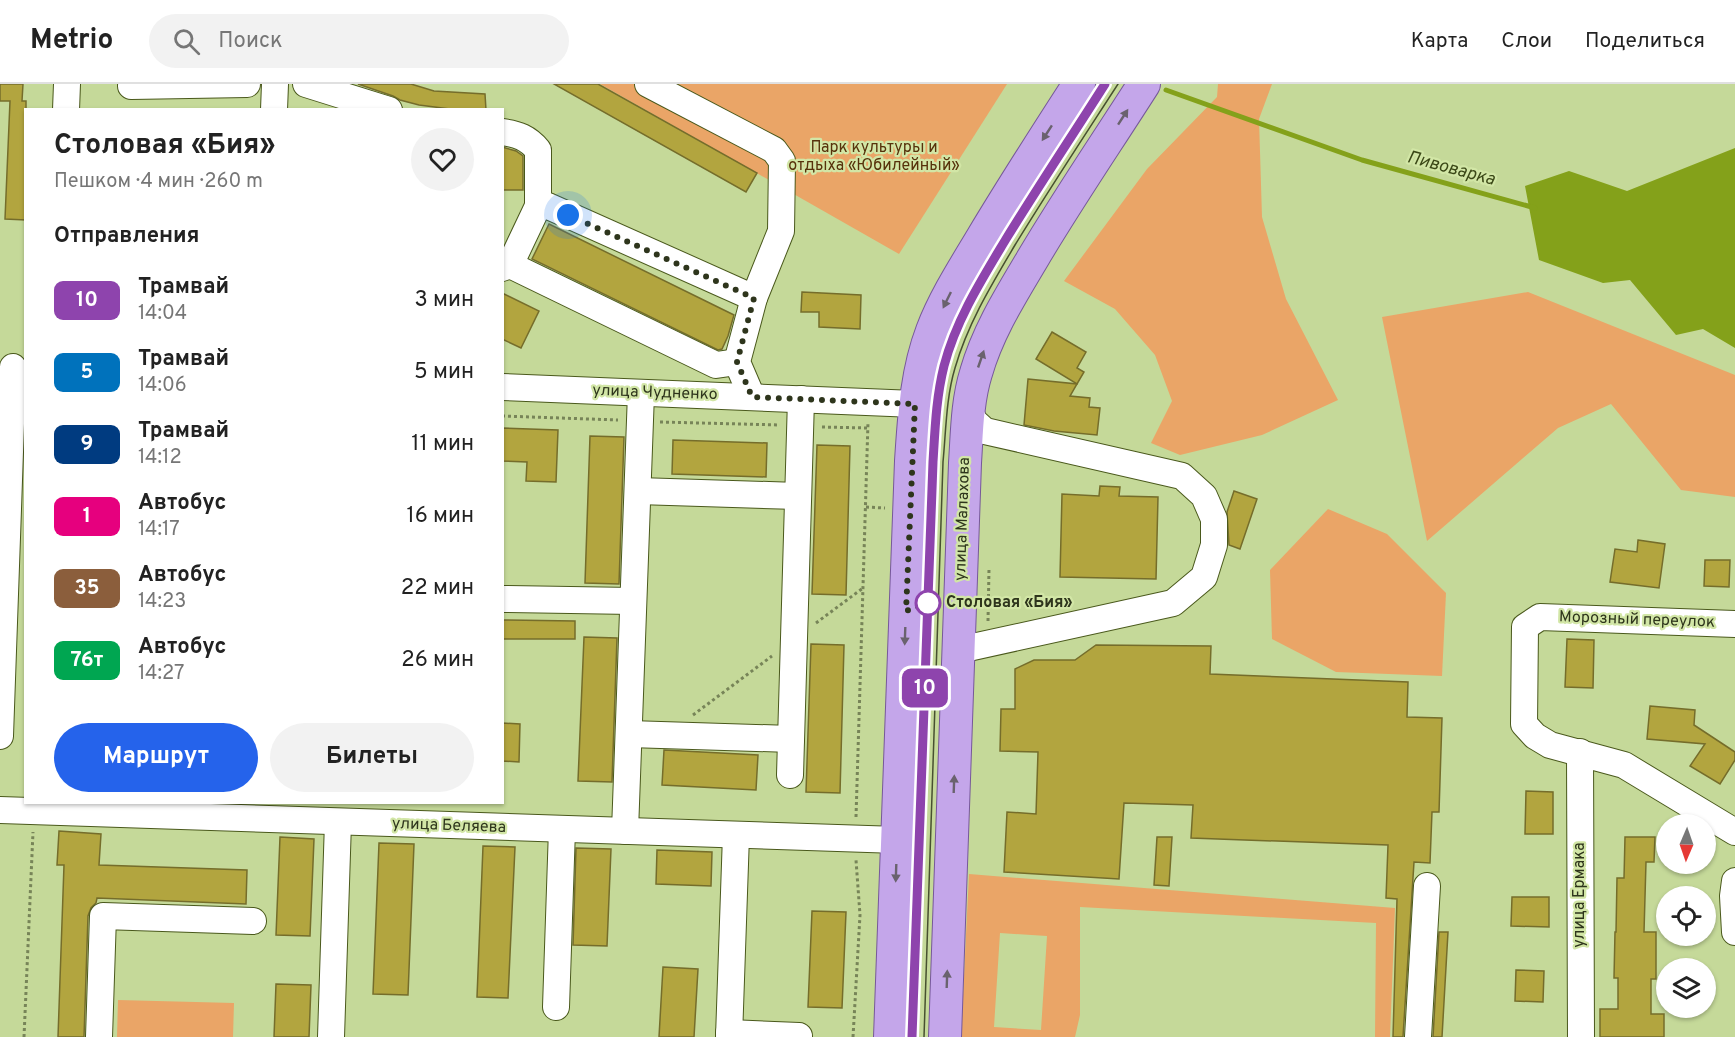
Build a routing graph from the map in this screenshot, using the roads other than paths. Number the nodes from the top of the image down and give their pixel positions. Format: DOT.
graph roads {
  1 [pos="67,84"];
  2 [pos="248,84"];
  3 [pos="275,84"];
  4 [pos="306,84"];
  5 [pos="648,84"];
  6 [pos="1079,84"];
  7 [pos="1144,84"];
  8 [pos="131,86"];
  9 [pos="66,108"];
  10 [pos="274,108"];
  11 [pos="383,108"];
  12 [pos="504,132"];
  13 [pos="538,206"];
  14 [pos="506,266"];
  15 [pos="754,298"];
  16 [pos="737,362"];
  17 [pos="13,367"];
  18 [pos="504,387"];
  19 [pos="641,393"];
  20 [pos="752,397"];
  21 [pos="801,399"];
  22 [pos="915,404"];
  23 [pos="969,409"];
  24 [pos="638,491"];
  25 [pos="798,496"];
  26 [pos="3,582"];
  27 [pos="504,599"];
  28 [pos="633,601"];
  29 [pos="1735,624"];
  30 [pos="958,650"];
  31 [pos="629,735"];
  32 [pos="0,736"];
  33 [pos="791,739"];
  34 [pos="1580,752"];
  35 [pos="790,775"];
  36 [pos="0,810"];
  37 [pos="369,813"];
  38 [pos="338,822"];
  39 [pos="562,829"];
  40 [pos="625,831"];
  41 [pos="1735,832"];
  42 [pos="736,835"];
  43 [pos="897,840"];
  44 [pos="1735,881"];
  45 [pos="1426,886"];
  46 [pos="253,921"];
  47 [pos="1735,932"];
  48 [pos="556,1007"];
  49 [pos="729,1035"];
  50 [pos="799,1036"];
  51 [pos="99,1037"];
  52 [pos="331,1037"];
  53 [pos="890,1037"];
  54 [pos="945,1037"];
  55 [pos="1418,1037"];
  56 [pos="1581,1037"];
  1 -- 9 [label="street"];
  2 -- 8 [label="street"];
  3 -- 10 [label="street"];
  4 -- 11 [label="street"];
  5 -- 15 [label="street"];
  6 -- 22 [label="main road, one-way"];
  23 -- 7 [label="main road, улица Малахова, one-way"];
  12 -- 13 [label="street"];
  13 -- 14 [label="street"];
  13 -- 15 [label="street"];
  14 -- 16 [label="street"];
  15 -- 16 [label="street"];
  16 -- 20 [label="street"];
  17 -- 26 [label="street"];
  18 -- 19 [label="street, улица Чудненко"];
  19 -- 20 [label="street, улица Чудненко"];
  19 -- 24 [label="street"];
  20 -- 21 [label="street, улица Чудненко"];
  21 -- 22 [label="street, улица Чудненко"];
  21 -- 25 [label="street"];
  22 -- 43 [label="main road, one-way"];
  23 -- 30 [label="main road, улица Малахова"];
  23 -- 30 [label="street"];
  24 -- 25 [label="street"];
  24 -- 28 [label="street"];
  25 -- 33 [label="street"];
  26 -- 32 [label="street"];
  27 -- 28 [label="street"];
  28 -- 31 [label="street"];
  29 -- 34 [label="street, Морозный переулок"];
  54 -- 30 [label="main road, улица Малахова, one-way"];
  31 -- 33 [label="street"];
  31 -- 40 [label="street"];
  33 -- 35 [label="street"];
  34 -- 41 [label="street"];
  34 -- 56 [label="street, улица Ермака"];
  36 -- 38 [label="street, улица Беляева"];
  37 -- 38 [label="street, улица Беляева"];
  37 -- 39 [label="street, улица Беляева"];
  38 -- 52 [label="street"];
  39 -- 40 [label="street, улица Беляева"];
  39 -- 48 [label="street"];
  40 -- 42 [label="street, улица Беляева"];
  42 -- 43 [label="street, улица Беляева"];
  42 -- 49 [label="street"];
  43 -- 53 [label="main road, one-way"];
  44 -- 47 [label="street"];
  45 -- 55 [label="street"];
  46 -- 51 [label="street"];
  49 -- 50 [label="street"];
}
